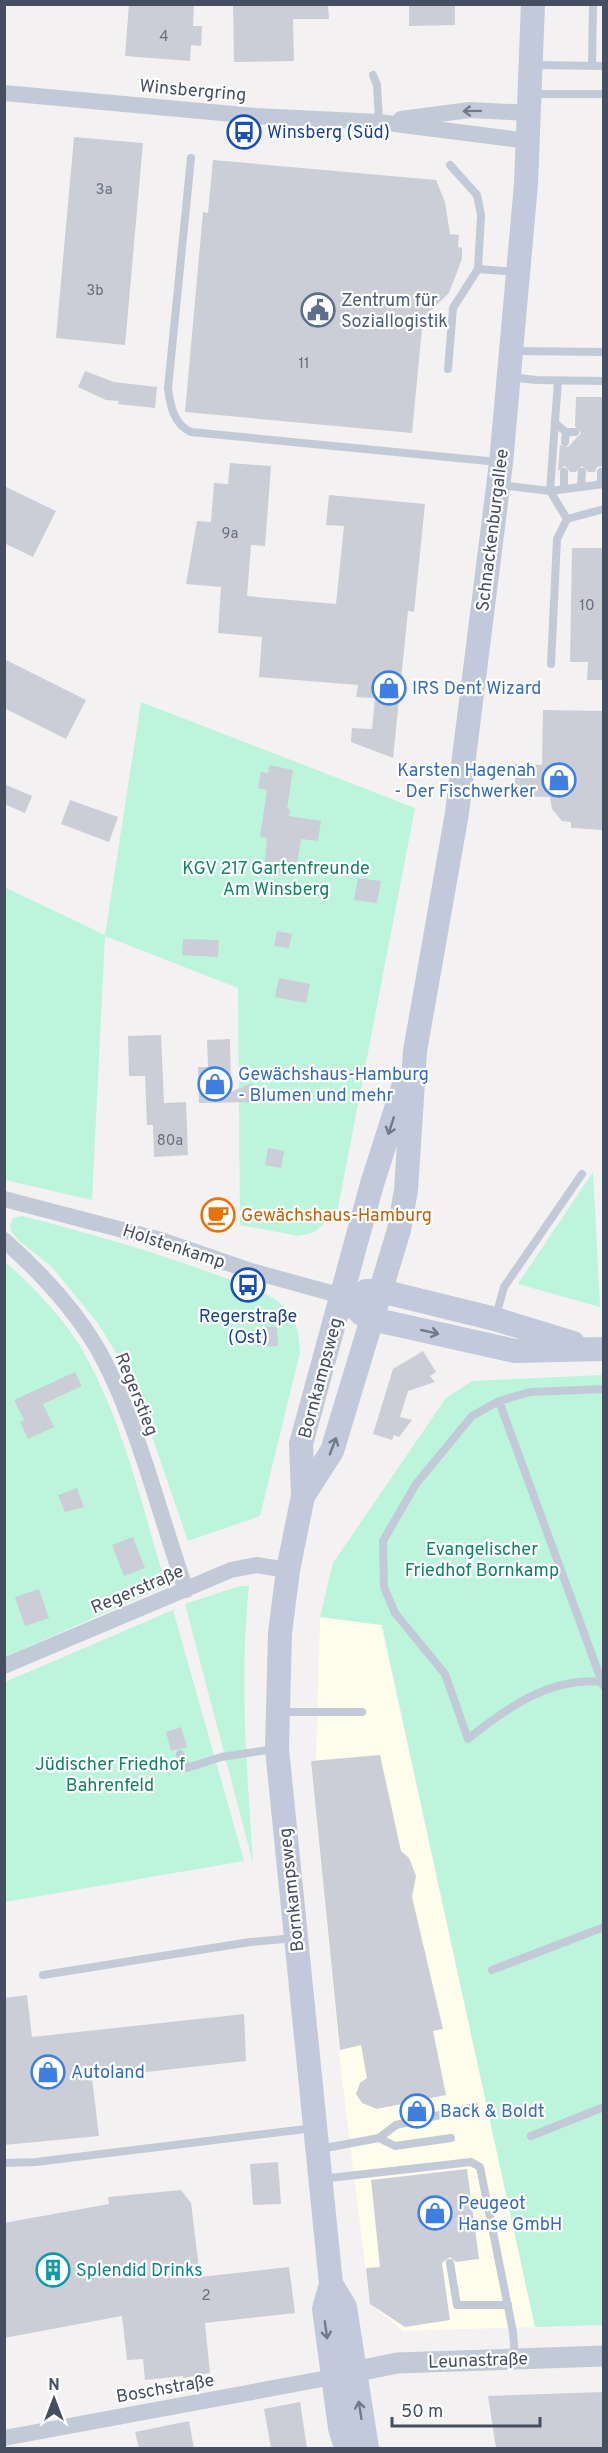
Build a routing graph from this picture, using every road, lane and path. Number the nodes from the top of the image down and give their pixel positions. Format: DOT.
graph roads {
  1 [pos="533,4"];
  2 [pos="593,4"];
  3 [pos="532,65"];
  4 [pos="592,66"];
  5 [pos="603,66"];
  6 [pos="373,75"];
  7 [pos="4,93"];
  8 [pos="603,94"];
  9 [pos="531,104"];
  10 [pos="379,122"];
  11 [pos="529,141"];
  12 [pos="191,158"];
  13 [pos="450,165"];
  14 [pos="478,269"];
  15 [pos="519,272"];
  16 [pos="512,351"];
  17 [pos="603,352"];
  18 [pos="448,369"];
  19 [pos="510,377"];
  20 [pos="558,381"];
  21 [pos="603,381"];
  22 [pos="555,423"];
  23 [pos="565,442"];
  24 [pos="564,472"];
  25 [pos="582,472"];
  26 [pos="601,472"];
  27 [pos="500,474"];
  28 [pos="602,484"];
  29 [pos="581,487"];
  30 [pos="564,489"];
  31 [pos="550,491"];
  32 [pos="603,509"];
  33 [pos="567,519"];
  34 [pos="551,664"];
  35 [pos="415,1051"];
  36 [pos="582,1174"];
  37 [pos="4,1199"];
  38 [pos="4,1240"];
  39 [pos="381,1291"];
  40 [pos="342,1296"];
  41 [pos="372,1319"];
  42 [pos="495,1319"];
  43 [pos="598,1349"];
  44 [pos="603,1389"];
  45 [pos="499,1401"];
  46 [pos="303,1496"];
  47 [pos="288,1570"];
  48 [pos="186,1590"];
  49 [pos="4,1666"];
  50 [pos="603,1684"];
  51 [pos="276,1712"];
  52 [pos="362,1712"];
  53 [pos="277,1749"];
  54 [pos="180,1754"];
  55 [pos="603,1927"];
  56 [pos="296,1938"];
  57 [pos="492,1970"];
  58 [pos="42,1975"];
  59 [pos="475,2107"];
  60 [pos="603,2107"];
  61 [pos="531,2136"];
  62 [pos="379,2138"];
  63 [pos="451,2138"];
  64 [pos="315,2139"];
  65 [pos="4,2163"];
  66 [pos="319,2179"];
  67 [pos="450,2263"];
  68 [pos="508,2305"];
  69 [pos="603,2356"];
  70 [pos="515,2359"];
  71 [pos="343,2374"];
  72 [pos="4,2438"];
  73 [pos="346,2448"];
  74 [pos="367,2448"];
  1 -- 3 [label="main road, Schnackenburgallee"];
  2 -- 4 [label="lane"];
  3 -- 4 [label="lane"];
  3 -- 9 [label="main road, Schnackenburgallee"];
  4 -- 5 [label="lane"];
  6 -- 10 [label="lane"];
  7 -- 10 [label="street, Winsbergring"];
  8 -- 9 [label="lane"];
  9 -- 10 [label="street, Winsbergring, one-way"];
  9 -- 11 [label="main road, Schnackenburgallee"];
  10 -- 11 [label="street, Winsbergring"];
  11 -- 15 [label="main road, Schnackenburgallee"];
  12 -- 27 [label="lane"];
  13 -- 14 [label="lane"];
  14 -- 15 [label="lane"];
  14 -- 18 [label="lane"];
  15 -- 16 [label="main road, Schnackenburgallee"];
  16 -- 17 [label="lane"];
  16 -- 19 [label="main road, Schnackenburgallee"];
  19 -- 20 [label="lane"];
  19 -- 27 [label="main road, Schnackenburgallee"];
  20 -- 21 [label="lane"];
  20 -- 22 [label="lane"];
  22 -- 23 [label="lane"];
  22 -- 31 [label="lane"];
  24 -- 30 [label="lane"];
  25 -- 29 [label="lane"];
  26 -- 28 [label="lane"];
  27 -- 31 [label="lane"];
  27 -- 35 [label="main road, Schnackenburgallee"];
  28 -- 29 [label="lane"];
  29 -- 30 [label="lane"];
  30 -- 31 [label="lane"];
  31 -- 33 [label="lane"];
  32 -- 33 [label="lane"];
  33 -- 34 [label="lane"];
  35 -- 39 [label="main road, Schnackenburgallee"];
  35 -- 40 [label="main road, Schnackenburgallee, one-way"];
  36 -- 42 [label="lane"];
  37 -- 40 [label="street, Holstenkamp"];
  38 -- 48 [label="street, Regerstieg"];
  39 -- 40 [label="main road, Holstenkamp"];
  39 -- 41 [label="main road, Bornkampsweg"];
  39 -- 42 [label="main road, Holstenkamp"];
  40 -- 41 [label="main road, Holstenkamp"];
  40 -- 46 [label="main road, Bornkampsweg"];
  41 -- 43 [label="main road, Holstenkamp, one-way"];
  46 -- 41 [label="main road, Bornkampsweg, one-way"];
  42 -- 43 [label="main road, Holstenkamp"];
  44 -- 45 [label="lane"];
  45 -- 50 [label="lane"];
  45 -- 50 [label="lane"];
  46 -- 47 [label="main road, Bornkampsweg"];
  47 -- 48 [label="street, Regerstraße"];
  47 -- 51 [label="main road, Bornkampsweg"];
  48 -- 49 [label="street, Regerstraße"];
  51 -- 52 [label="lane"];
  51 -- 53 [label="main road, Bornkampsweg"];
  53 -- 54 [label="lane"];
  53 -- 56 [label="main road, Bornkampsweg"];
  55 -- 57 [label="lane"];
  56 -- 58 [label="lane"];
  56 -- 64 [label="main road, Bornkampsweg"];
  59 -- 62 [label="lane"];
  60 -- 61 [label="lane"];
  62 -- 63 [label="lane"];
  62 -- 64 [label="lane"];
  64 -- 65 [label="lane"];
  64 -- 66 [label="main road, Bornkampsweg"];
  66 -- 68 [label="lane"];
  66 -- 71 [label="main road, Bornkampsweg"];
  67 -- 68 [label="lane"];
  68 -- 70 [label="lane"];
  69 -- 70 [label="street, Leunastraße"];
  70 -- 71 [label="street, Leunastraße"];
  71 -- 72 [label="street, Boschstraße"];
  71 -- 73 [label="main road, Bornkampsweg"];
  74 -- 71 [label="main road, Bornkampsweg, one-way"];
}
